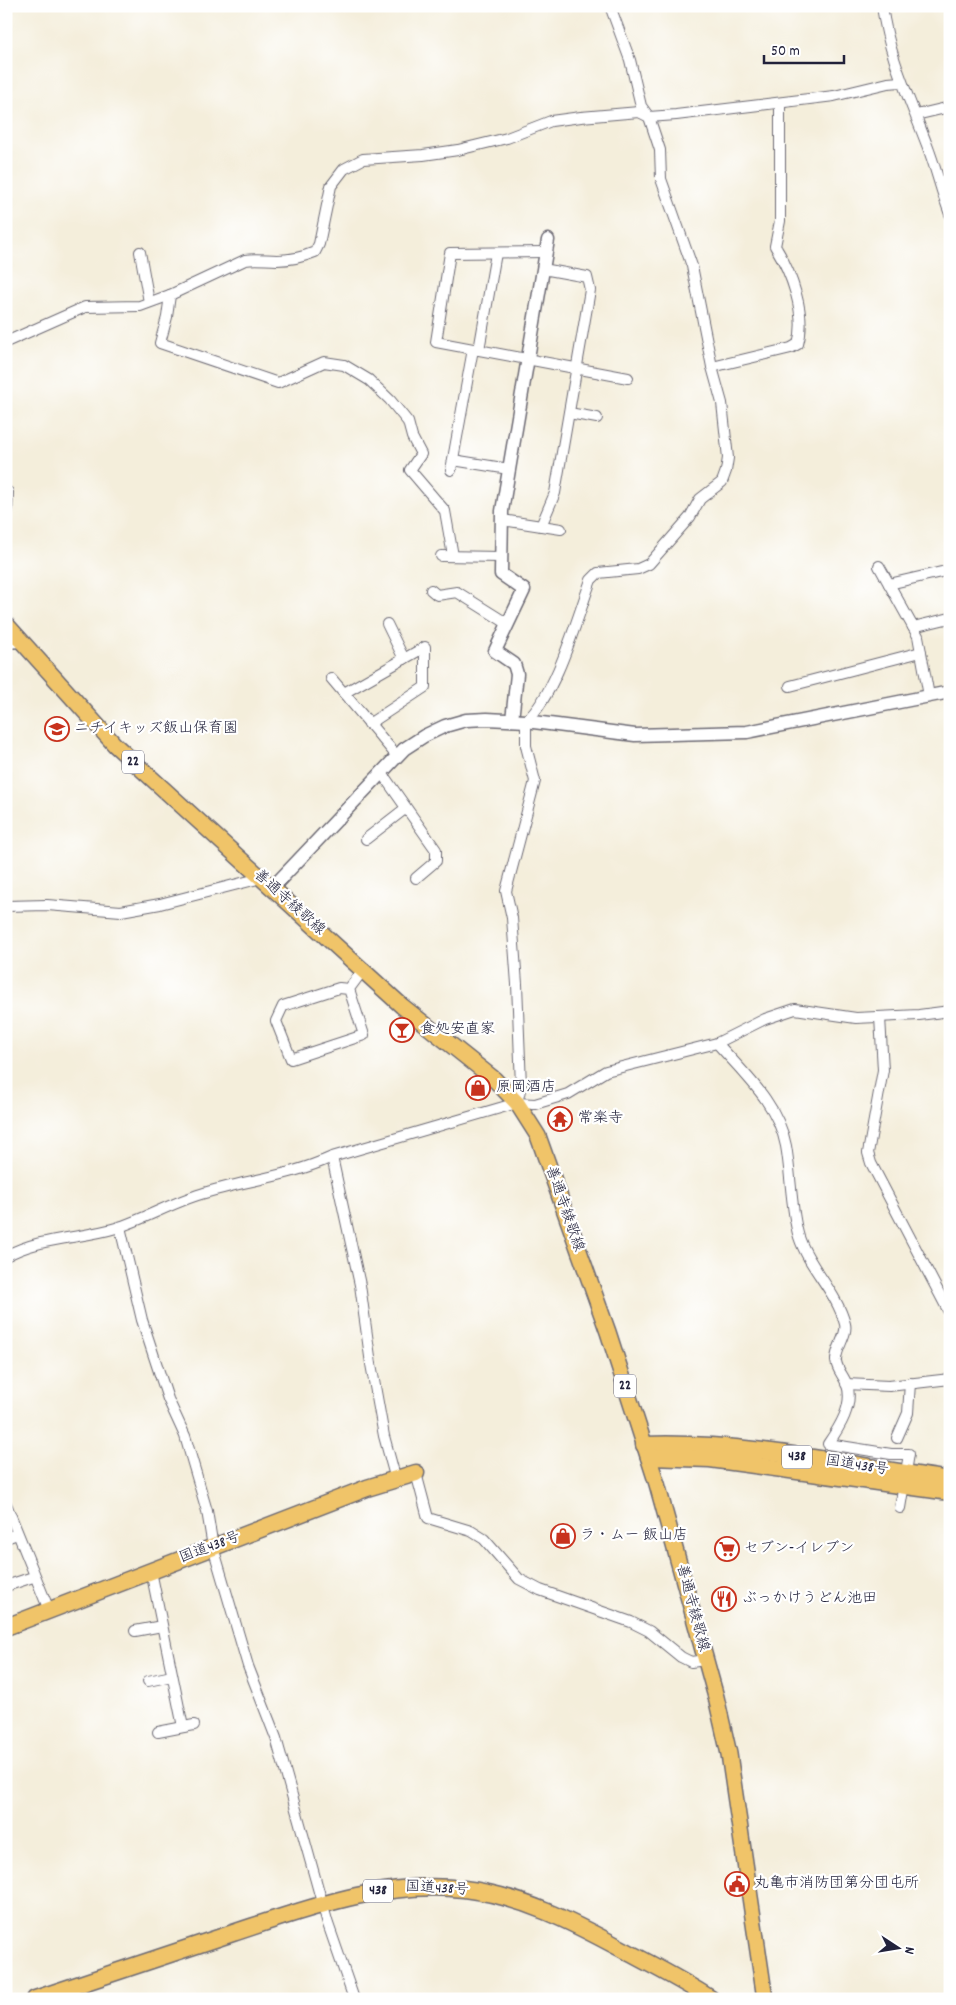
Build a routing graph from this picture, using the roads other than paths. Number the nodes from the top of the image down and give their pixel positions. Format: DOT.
graph roads {
  1 [pos="882,6"];
  2 [pos="612,7"];
  3 [pos="900,82"];
  4 [pos="780,103"];
  5 [pos="950,107"];
  6 [pos="916,116"];
  7 [pos="649,117"];
  8 [pos="950,214"];
  9 [pos="547,246"];
  10 [pos="140,252"];
  11 [pos="496,253"];
  12 [pos="543,269"];
  13 [pos="170,295"];
  14 [pos="149,302"];
  15 [pos="6,342"];
  16 [pos="476,349"];
  17 [pos="528,359"];
  18 [pos="577,368"];
  19 [pos="712,368"];
  20 [pos="628,378"];
  21 [pos="569,413"];
  22 [pos="597,418"];
  23 [pos="509,469"];
  24 [pos="7,499"];
  25 [pos="7,516"];
  26 [pos="502,520"];
  27 [pos="541,526"];
  28 [pos="561,529"];
  29 [pos="441,556"];
  30 [pos="453,556"];
  31 [pos="502,557"];
  32 [pos="880,566"];
  33 [pos="950,570"];
  34 [pos="889,584"];
  35 [pos="432,590"];
  36 [pos="950,618"];
  37 [pos="6,624"];
  38 [pos="387,624"];
  39 [pos="508,624"];
  40 [pos="913,627"];
  41 [pos="13,641"];
  42 [pos="921,652"];
  43 [pos="404,659"];
  44 [pos="331,678"];
  45 [pos="790,686"];
  46 [pos="950,692"];
  47 [pos="344,693"];
  48 [pos="929,696"];
  49 [pos="512,720"];
  50 [pos="526,721"];
  51 [pos="370,724"];
  52 [pos="397,756"];
  53 [pos="381,772"];
  54 [pos="406,808"];
  55 [pos="366,839"];
  56 [pos="416,878"];
  57 [pos="267,883"];
  58 [pos="6,906"];
  59 [pos="363,970"];
  60 [pos="350,988"];
  61 [pos="950,1011"];
  62 [pos="880,1016"];
  63 [pos="717,1043"];
  64 [pos="517,1103"];
  65 [pos="332,1157"];
  66 [pos="120,1227"];
  67 [pos="6,1256"];
  68 [pos="950,1314"];
  69 [pos="950,1379"];
  70 [pos="910,1383"];
  71 [pos="846,1384"];
  72 [pos="897,1438"];
  73 [pos="646,1451"];
  74 [pos="416,1473"];
  75 [pos="906,1479"];
  76 [pos="396,1480"];
  77 [pos="950,1480"];
  78 [pos="950,1492"];
  79 [pos="6,1504"];
  80 [pos="900,1508"];
  81 [pos="17,1534"];
  82 [pos="6,1538"];
  83 [pos="214,1547"];
  84 [pos="151,1571"];
  85 [pos="33,1577"];
  86 [pos="6,1586"];
  87 [pos="48,1610"];
  88 [pos="162,1626"];
  89 [pos="6,1627"];
  90 [pos="135,1631"];
  91 [pos="705,1660"];
  92 [pos="172,1676"];
  93 [pos="148,1681"];
  94 [pos="194,1725"];
  95 [pos="183,1727"];
  96 [pos="158,1732"];
  97 [pos="323,1903"];
  98 [pos="35,1999"];
  99 [pos="354,1999"];
  100 [pos="711,1999"];
  101 [pos="765,1999"];
  1 -- 3 [label="street"];
  2 -- 7 [label="street"];
  3 -- 4 [label="street"];
  3 -- 6 [label="street"];
  4 -- 7 [label="street"];
  4 -- 19 [label="street"];
  5 -- 6 [label="street"];
  6 -- 8 [label="street"];
  7 -- 13 [label="street"];
  7 -- 19 [label="street"];
  9 -- 11 [label="street"];
  9 -- 12 [label="street"];
  10 -- 14 [label="street"];
  11 -- 16 [label="street"];
  11 -- 16 [label="street"];
  12 -- 17 [label="street"];
  12 -- 18 [label="street"];
  13 -- 14 [label="street"];
  13 -- 30 [label="street"];
  14 -- 15 [label="street"];
  16 -- 17 [label="street"];
  16 -- 23 [label="street"];
  17 -- 18 [label="street"];
  17 -- 23 [label="street"];
  18 -- 20 [label="street"];
  18 -- 21 [label="street"];
  19 -- 50 [label="street"];
  21 -- 22 [label="street"];
  21 -- 27 [label="street"];
  23 -- 26 [label="street"];
  24 -- 25 [label="street"];
  26 -- 27 [label="street"];
  26 -- 31 [label="street"];
  27 -- 28 [label="street"];
  29 -- 30 [label="street"];
  30 -- 31 [label="street"];
  31 -- 39 [label="street"];
  32 -- 34 [label="street"];
  33 -- 34 [label="street"];
  34 -- 40 [label="street"];
  35 -- 39 [label="street"];
  36 -- 40 [label="street"];
  37 -- 41 [label="main road, 善通寺綾歌線 / 22"];
  38 -- 43 [label="street"];
  39 -- 49 [label="street"];
  40 -- 42 [label="street"];
  41 -- 57 [label="main road, 善通寺綾歌線 / 22"];
  42 -- 45 [label="street"];
  42 -- 48 [label="street"];
  43 -- 47 [label="street"];
  43 -- 51 [label="street"];
  44 -- 47 [label="street"];
  46 -- 48 [label="street"];
  47 -- 51 [label="street"];
  48 -- 50 [label="street"];
  49 -- 50 [label="street"];
  49 -- 52 [label="street"];
  50 -- 64 [label="street"];
  51 -- 52 [label="street"];
  52 -- 53 [label="street"];
  53 -- 54 [label="street"];
  53 -- 57 [label="street"];
  54 -- 55 [label="street"];
  54 -- 56 [label="street"];
  57 -- 58 [label="street"];
  57 -- 59 [label="main road, 善通寺綾歌線 / 22"];
  59 -- 60 [label="street"];
  59 -- 64 [label="main road, 善通寺綾歌線 / 22"];
  60 -- 60 [label="street"];
  61 -- 62 [label="street"];
  62 -- 63 [label="street"];
  62 -- 68 [label="street"];
  63 -- 64 [label="street"];
  63 -- 71 [label="street"];
  64 -- 65 [label="street"];
  64 -- 73 [label="main road, 善通寺綾歌線 / 22"];
  65 -- 66 [label="street"];
  65 -- 76 [label="street"];
  66 -- 67 [label="street"];
  66 -- 83 [label="street"];
  69 -- 70 [label="street"];
  70 -- 71 [label="street"];
  70 -- 72 [label="street"];
  71 -- 75 [label="street"];
  73 -- 75 [label="highway, 国道438号 / 438"];
  73 -- 91 [label="main road, 善通寺綾歌線 / 22"];
  74 -- 76 [label="highway, 国道438号"];
  74 -- 91 [label="street"];
  75 -- 77 [label="highway, 国道438号 / 438"];
  75 -- 78 [label="highway, 国道438号 / 438"];
  75 -- 80 [label="street"];
  76 -- 83 [label="highway, 国道438号"];
  79 -- 81 [label="street"];
  81 -- 82 [label="street"];
  81 -- 85 [label="street"];
  83 -- 84 [label="highway, 国道438号"];
  83 -- 97 [label="street"];
  84 -- 87 [label="highway, 国道438号"];
  84 -- 88 [label="street"];
  85 -- 86 [label="street"];
  85 -- 87 [label="street"];
  87 -- 89 [label="highway, 国道438号"];
  88 -- 90 [label="street"];
  88 -- 92 [label="street"];
  91 -- 101 [label="main road, 善通寺綾歌線 / 22"];
  92 -- 93 [label="street"];
  92 -- 95 [label="street"];
  94 -- 95 [label="street"];
  95 -- 96 [label="street"];
  97 -- 98 [label="highway, 国道438号 / 438"];
  97 -- 99 [label="street"];
  97 -- 100 [label="highway, 国道438号 / 438"];
}
